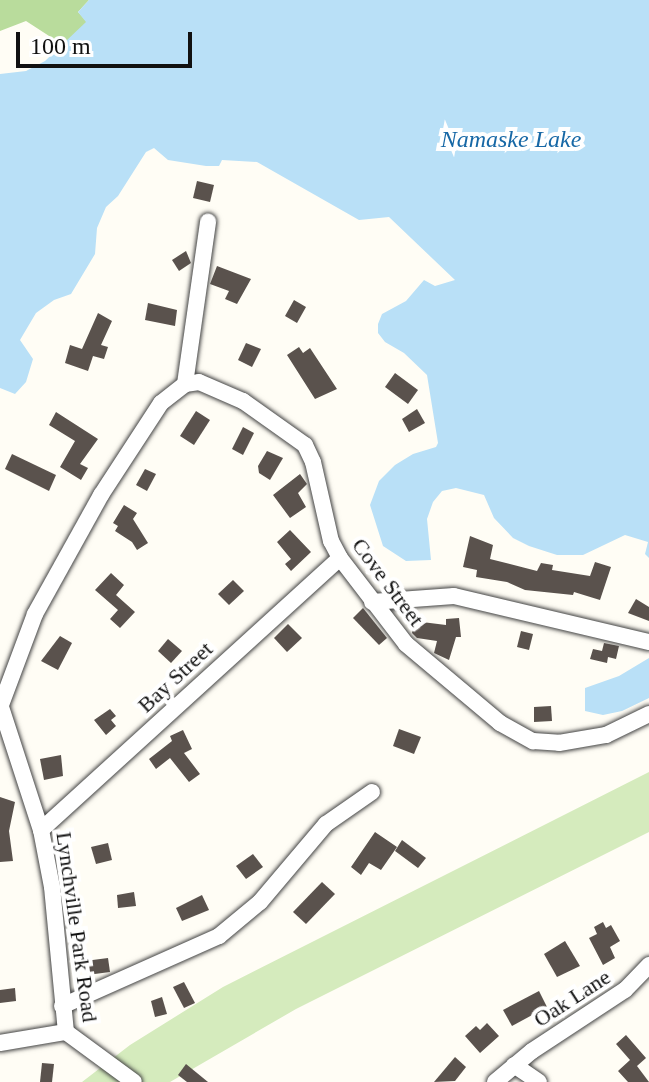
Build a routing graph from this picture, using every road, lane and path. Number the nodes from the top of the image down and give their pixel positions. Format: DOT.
graph roads {
  1 [pos="208,222"];
  2 [pos="185,384"];
  3 [pos="340,558"];
  4 [pos="372,602"];
  5 [pos="649,642"];
  6 [pos="0,705"];
  7 [pos="646,719"];
  8 [pos="372,792"];
  9 [pos="41,830"];
  10 [pos="649,965"];
  11 [pos="62,1006"];
  12 [pos="66,1032"];
  13 [pos="0,1043"];
  14 [pos="514,1065"];
  15 [pos="134,1082"];
  16 [pos="495,1082"];
  17 [pos="539,1082"];
  1 -- 2 [label="street"];
  2 -- 3 [label="street, Cove Street"];
  2 -- 6 [label="street"];
  3 -- 4 [label="street, Cove Street"];
  3 -- 9 [label="street, Bay Street"];
  4 -- 5 [label="street"];
  4 -- 7 [label="street, Cove Street"];
  6 -- 9 [label="street, Lynchville Park Road"];
  8 -- 11 [label="street"];
  9 -- 11 [label="street, Lynchville Park Road"];
  10 -- 14 [label="street, Oak Lane"];
  11 -- 12 [label="street, Lynchville Park Road"];
  12 -- 13 [label="street"];
  12 -- 15 [label="street, Lynchville Park Road"];
  14 -- 16 [label="street"];
  14 -- 17 [label="street"];
}
